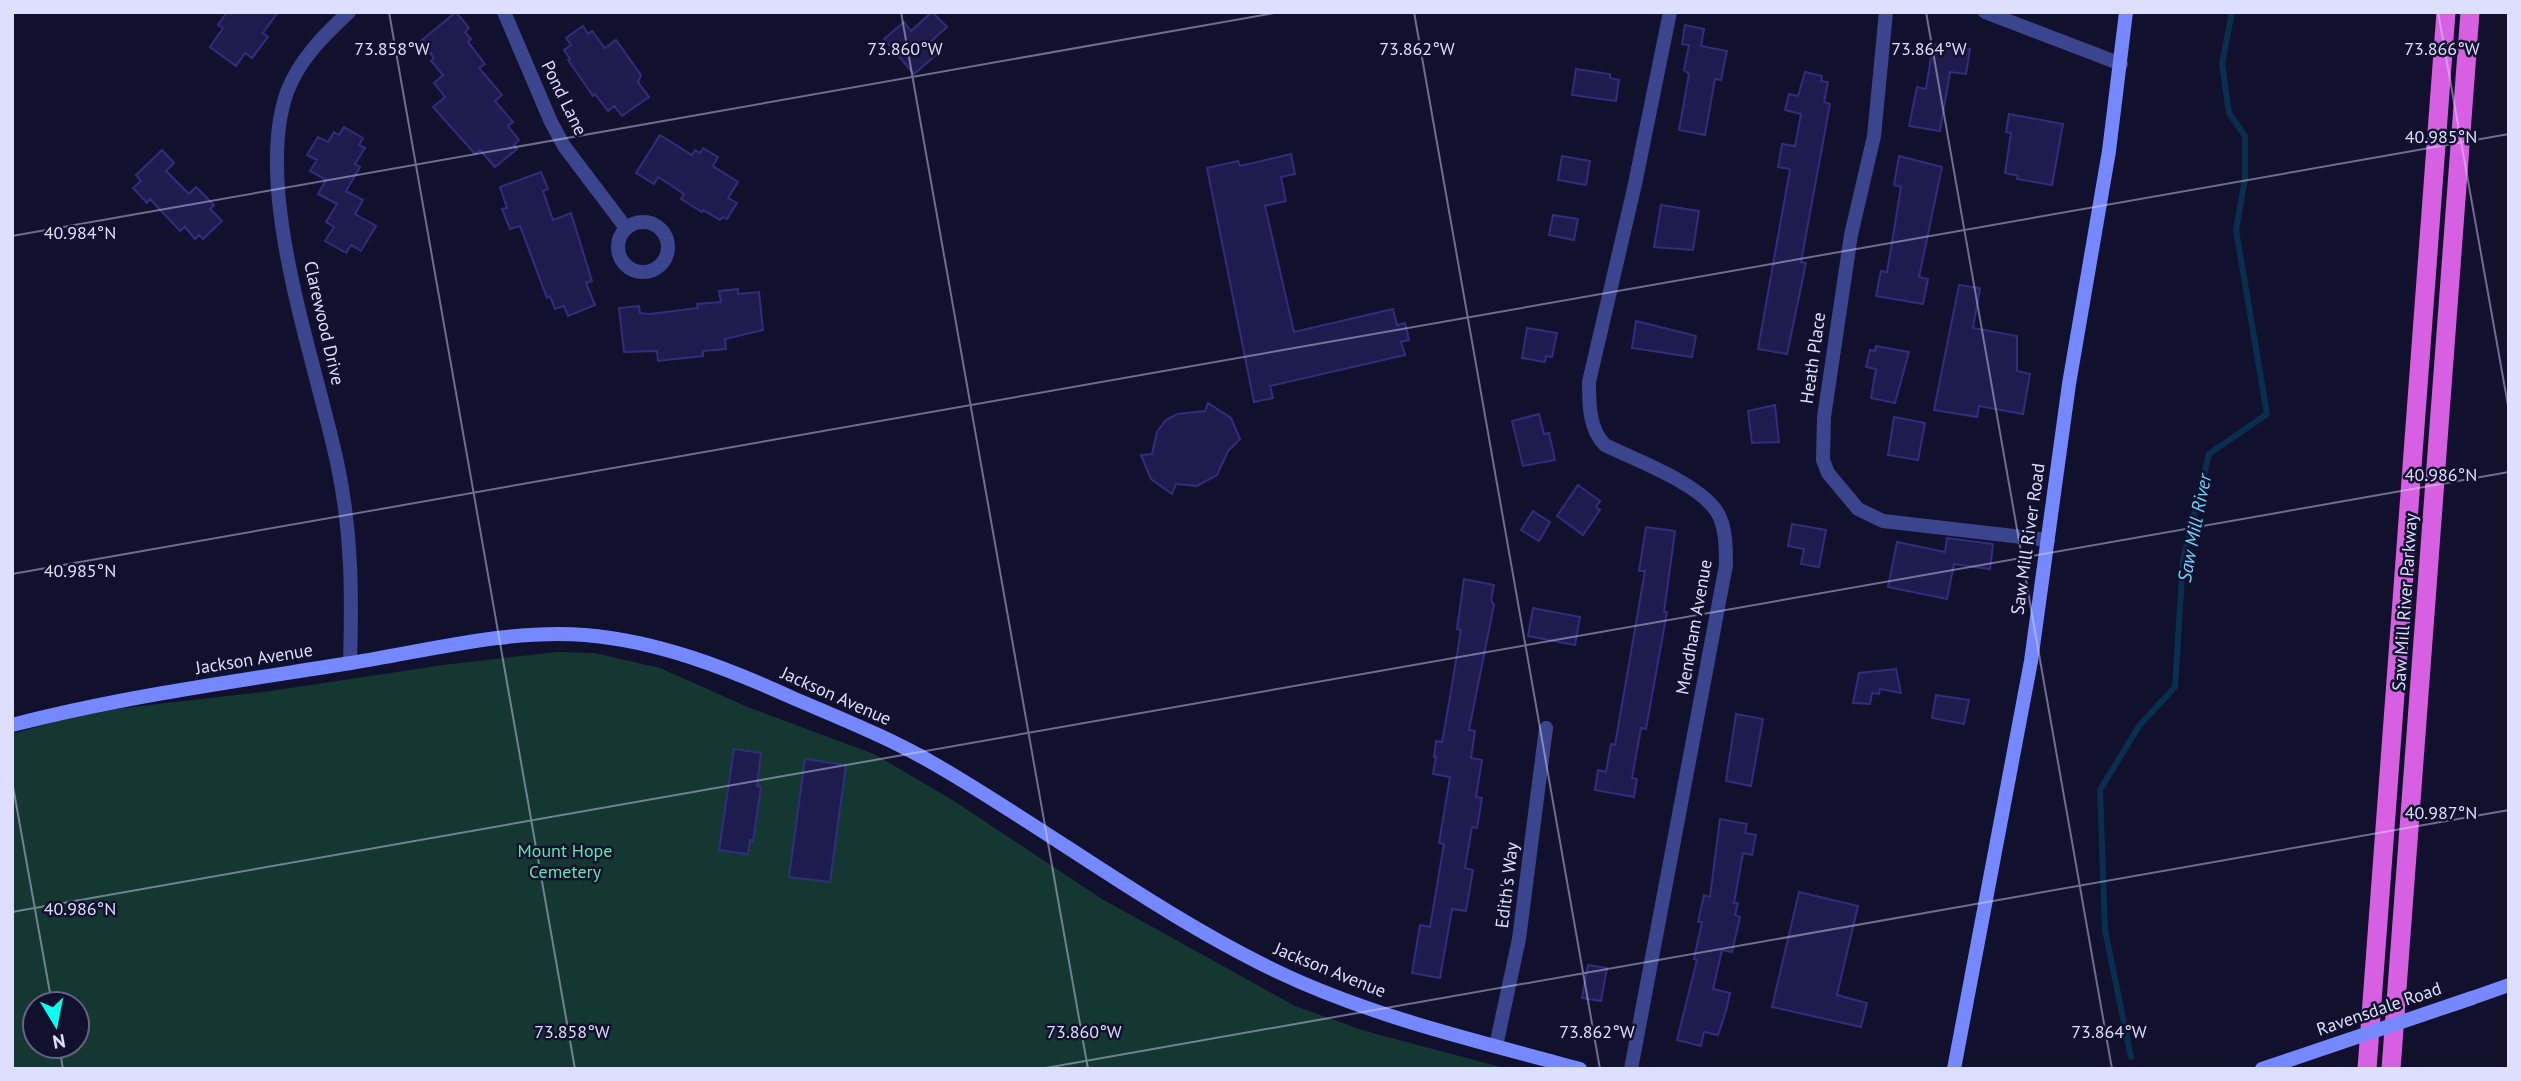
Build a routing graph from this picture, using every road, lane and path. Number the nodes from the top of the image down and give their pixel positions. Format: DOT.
graph roads {
  1 [pos="349,12"];
  2 [pos="504,12"];
  3 [pos="1670,12"];
  4 [pos="1886,12"];
  5 [pos="1985,12"];
  6 [pos="2126,12"];
  7 [pos="2446,12"];
  8 [pos="2470,12"];
  9 [pos="2121,64"];
  10 [pos="626,228"];
  11 [pos="2048,540"];
  12 [pos="350,663"];
  13 [pos="12,725"];
  14 [pos="1546,728"];
  15 [pos="2509,985"];
  16 [pos="1496,1046"];
  17 [pos="1580,1069"];
  18 [pos="1631,1069"];
  19 [pos="1954,1069"];
  20 [pos="2262,1069"];
  21 [pos="2367,1069"];
  22 [pos="2391,1069"];
  1 -- 12 [label="street, Clarewood Drive"];
  2 -- 10 [label="street, Pond Lane"];
  3 -- 18 [label="street, Mendham Avenue"];
  4 -- 11 [label="street, Heath Place"];
  5 -- 9 [label="street"];
  6 -- 9 [label="main road, Saw Mill River Road"];
  7 -- 21 [label="highway, Saw Mill River Parkway"];
  8 -- 22 [label="highway, Saw Mill River Parkway"];
  9 -- 11 [label="main road, Saw Mill River Road"];
  11 -- 19 [label="main road, Saw Mill River Road"];
  12 -- 13 [label="main road, Jackson Avenue"];
  12 -- 16 [label="main road, Jackson Avenue"];
  14 -- 16 [label="street, Edith's Way"];
  15 -- 20 [label="main road, Ravensdale Road, bridge"];
  16 -- 17 [label="main road, Jackson Avenue"];
}
